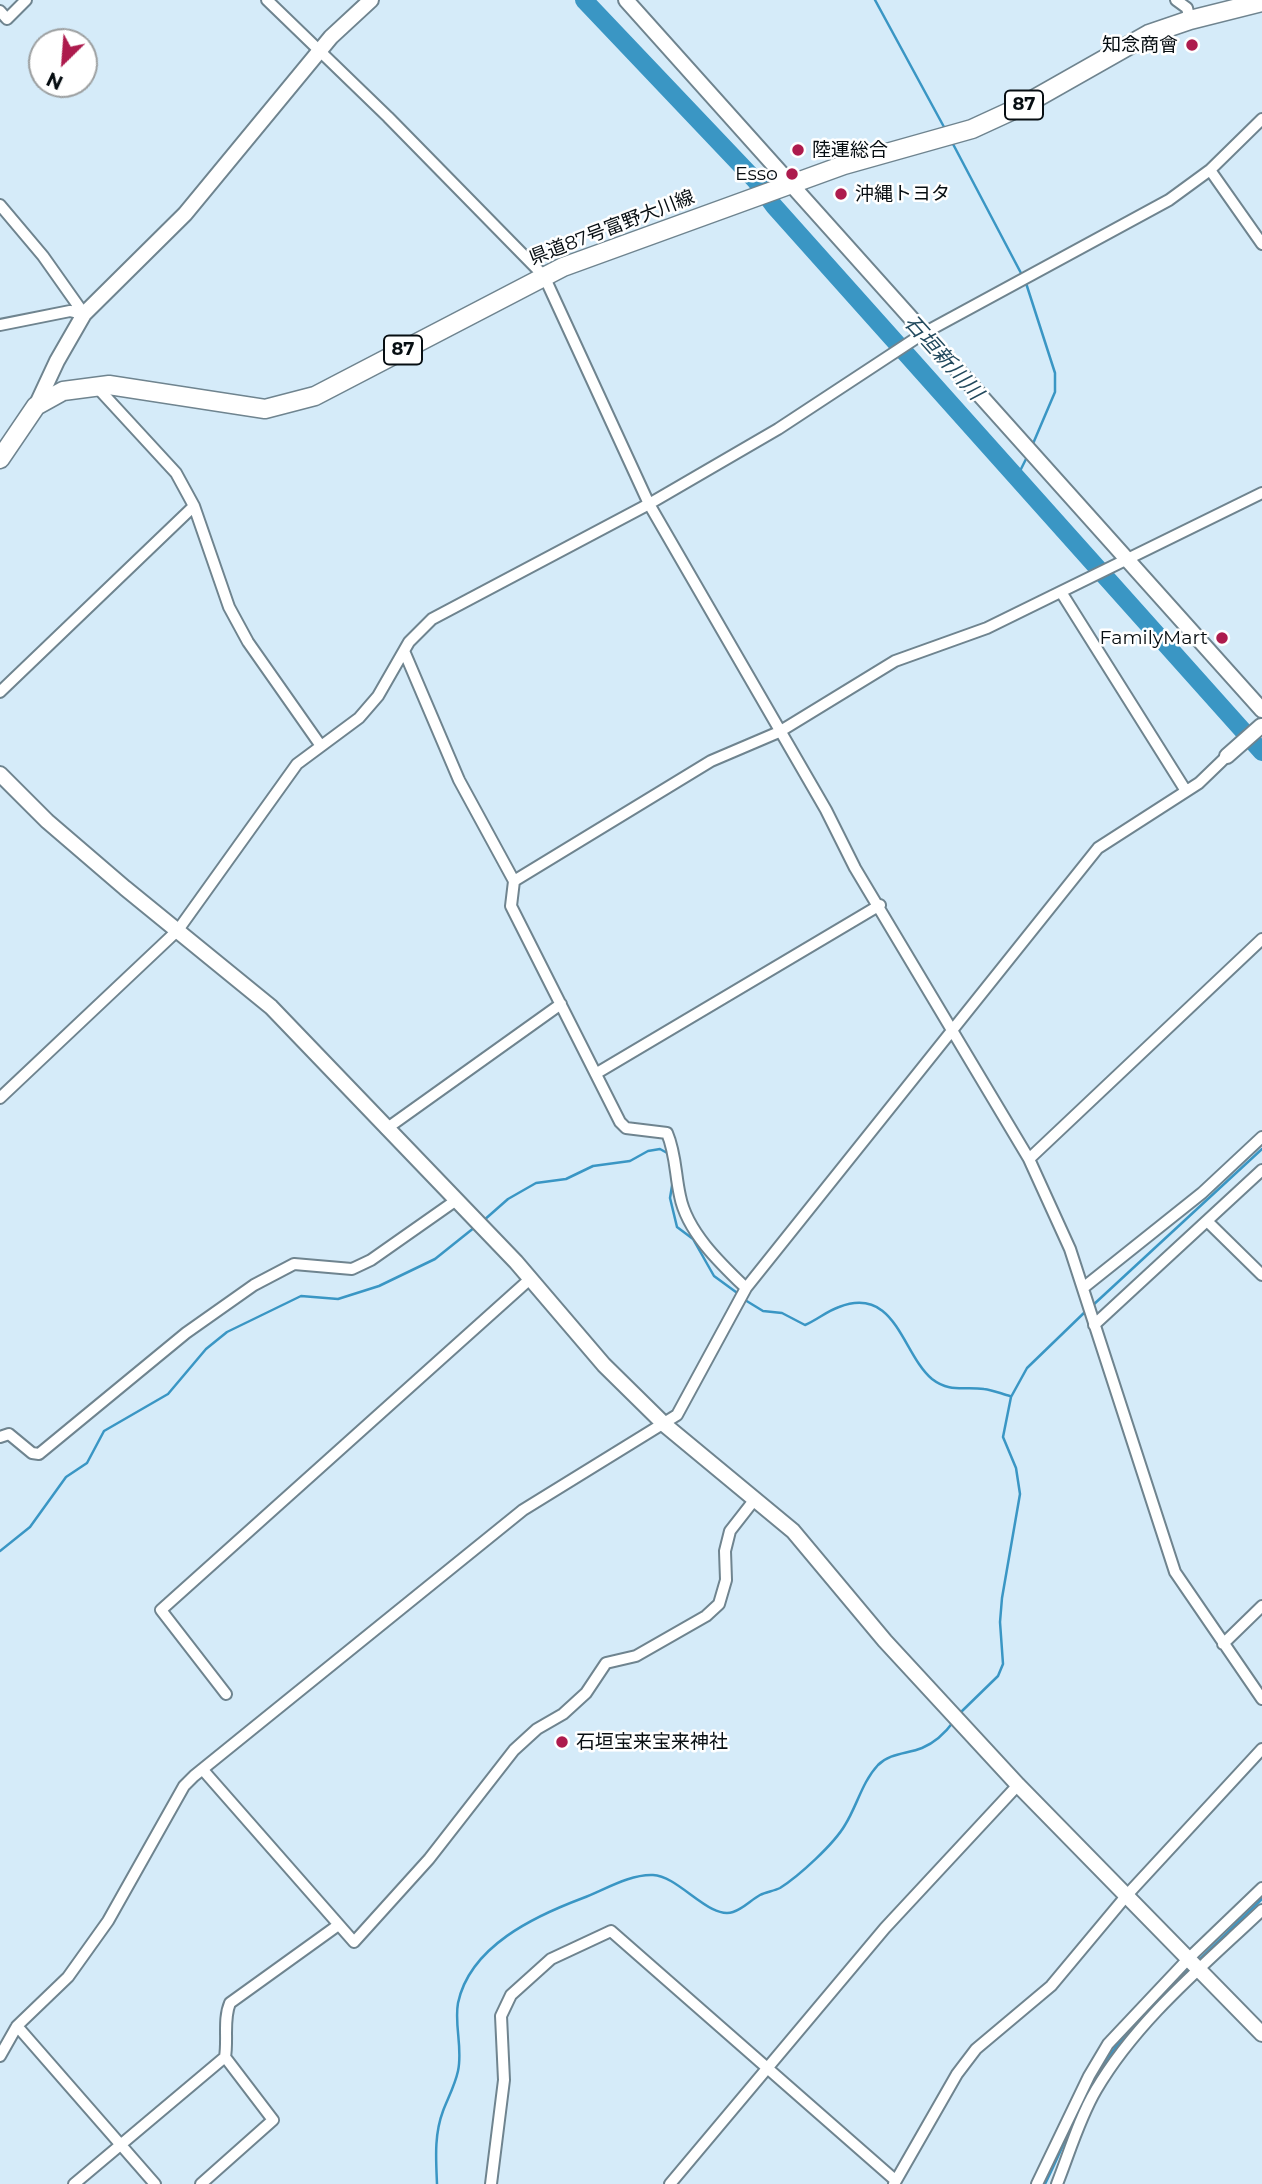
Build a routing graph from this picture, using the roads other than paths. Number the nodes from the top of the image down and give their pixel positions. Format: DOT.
graph roads {
  1 [pos="26,0"];
  2 [pos="267,0"];
  3 [pos="371,0"];
  4 [pos="626,0"];
  5 [pos="1176,0"];
  6 [pos="1262,2"];
  7 [pos="1190,9"];
  8 [pos="0,11"];
  9 [pos="319,51"];
  10 [pos="1262,119"];
  11 [pos="1210,170"];
  12 [pos="784,186"];
  13 [pos="0,205"];
  14 [pos="1262,244"];
  15 [pos="544,276"];
  16 [pos="85,314"];
  17 [pos="0,325"];
  18 [pos="918,337"];
  19 [pos="95,385"];
  20 [pos="36,406"];
  21 [pos="0,459"];
  22 [pos="1262,493"];
  23 [pos="649,504"];
  24 [pos="194,506"];
  25 [pos="1122,563"];
  26 [pos="1061,592"];
  27 [pos="404,651"];
  28 [pos="0,692"];
  29 [pos="1262,710"];
  30 [pos="1261,725"];
  31 [pos="779,732"];
  32 [pos="321,746"];
  33 [pos="1227,756"];
  34 [pos="0,774"];
  35 [pos="1185,791"];
  36 [pos="514,881"];
  37 [pos="880,905"];
  38 [pos="178,930"];
  39 [pos="1262,939"];
  40 [pos="561,1004"];
  41 [pos="952,1029"];
  42 [pos="597,1073"];
  43 [pos="0,1098"];
  44 [pos="386,1129"];
  45 [pos="1262,1137"];
  46 [pos="1029,1160"];
  47 [pos="1262,1170"];
  48 [pos="455,1201"];
  49 [pos="1207,1221"];
  50 [pos="1262,1275"];
  51 [pos="530,1279"];
  52 [pos="746,1288"];
  53 [pos="1083,1288"];
  54 [pos="1094,1325"];
  55 [pos="666,1425"];
  56 [pos="0,1437"];
  57 [pos="755,1499"];
  58 [pos="1262,1606"];
  59 [pos="1223,1644"];
  60 [pos="226,1693"];
  61 [pos="1262,1699"];
  62 [pos="1262,1749"];
  63 [pos="203,1770"];
  64 [pos="1018,1785"];
  65 [pos="1262,1888"];
  66 [pos="1127,1895"];
  67 [pos="1262,1910"];
  68 [pos="337,1926"];
  69 [pos="1189,1958"];
  70 [pos="1199,1970"];
  71 [pos="17,2026"];
  72 [pos="1262,2034"];
  73 [pos="0,2056"];
  74 [pos="225,2057"];
  75 [pos="767,2069"];
  76 [pos="119,2146"];
  77 [pos="895,2182"];
  78 [pos="492,2183"];
  79 [pos="74,2184"];
  80 [pos="155,2184"];
  81 [pos="201,2184"];
  82 [pos="670,2184"];
  83 [pos="1037,2184"];
  84 [pos="1057,2184"];
  1 -- 8 [label="street"];
  2 -- 9 [label="street"];
  3 -- 9 [label="street"];
  4 -- 12 [label="street"];
  5 -- 7 [label="street"];
  6 -- 7 [label="main road, 県道87号富野大川線 / 87"];
  7 -- 12 [label="main road, 県道87号富野大川線 / 87"];
  9 -- 15 [label="street"];
  9 -- 16 [label="street"];
  10 -- 11 [label="street"];
  11 -- 14 [label="street"];
  11 -- 18 [label="street"];
  12 -- 15 [label="main road, 県道87号富野大川線 / 87"];
  12 -- 18 [label="street"];
  13 -- 16 [label="street"];
  15 -- 19 [label="main road, 県道87号富野大川線 / 87"];
  15 -- 23 [label="street"];
  16 -- 17 [label="street"];
  16 -- 20 [label="street"];
  18 -- 23 [label="street"];
  18 -- 25 [label="street"];
  19 -- 20 [label="main road, 県道87号富野大川線 / 87"];
  19 -- 24 [label="street"];
  20 -- 21 [label="main road, 県道87号富野大川線 / 87"];
  22 -- 25 [label="street"];
  23 -- 27 [label="street"];
  23 -- 31 [label="street"];
  24 -- 28 [label="street"];
  24 -- 32 [label="street"];
  25 -- 26 [label="street"];
  25 -- 29 [label="street"];
  26 -- 31 [label="street"];
  26 -- 35 [label="street"];
  27 -- 32 [label="street"];
  27 -- 36 [label="street"];
  30 -- 33 [label="street"];
  31 -- 36 [label="street"];
  31 -- 37 [label="street"];
  32 -- 38 [label="street"];
  33 -- 35 [label="street"];
  34 -- 38 [label="street"];
  35 -- 41 [label="street"];
  36 -- 40 [label="street"];
  37 -- 41 [label="street"];
  37 -- 42 [label="street"];
  38 -- 43 [label="street"];
  38 -- 44 [label="street"];
  39 -- 46 [label="street"];
  40 -- 42 [label="street"];
  40 -- 44 [label="street"];
  41 -- 46 [label="street"];
  41 -- 52 [label="street"];
  42 -- 52 [label="street"];
  44 -- 48 [label="street"];
  45 -- 53 [label="street"];
  46 -- 53 [label="street"];
  47 -- 49 [label="street"];
  48 -- 51 [label="street"];
  48 -- 56 [label="street"];
  49 -- 50 [label="street"];
  49 -- 54 [label="street"];
  51 -- 55 [label="street"];
  51 -- 60 [label="street"];
  52 -- 55 [label="street"];
  53 -- 54 [label="street"];
  54 -- 59 [label="street"];
  55 -- 57 [label="street"];
  55 -- 63 [label="street"];
  57 -- 64 [label="street"];
  57 -- 68 [label="street"];
  58 -- 59 [label="street"];
  59 -- 61 [label="street"];
  62 -- 66 [label="street"];
  63 -- 68 [label="street"];
  63 -- 71 [label="street"];
  64 -- 66 [label="street"];
  64 -- 75 [label="street"];
  65 -- 69 [label="street"];
  66 -- 69 [label="street"];
  66 -- 77 [label="street"];
  67 -- 70 [label="street"];
  68 -- 74 [label="street"];
  69 -- 70 [label="street"];
  69 -- 83 [label="street"];
  70 -- 72 [label="street"];
  70 -- 84 [label="street"];
  71 -- 73 [label="street"];
  71 -- 76 [label="street"];
  74 -- 76 [label="street"];
  74 -- 81 [label="street"];
  75 -- 77 [label="street"];
  75 -- 78 [label="street"];
  75 -- 82 [label="street"];
  76 -- 79 [label="street"];
  76 -- 80 [label="street"];
}
